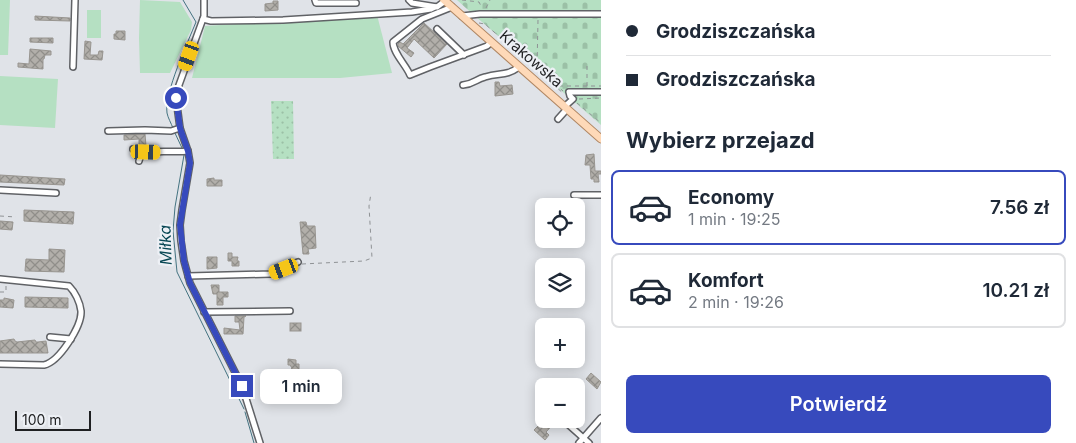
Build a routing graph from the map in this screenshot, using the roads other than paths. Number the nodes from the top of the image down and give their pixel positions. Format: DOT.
graph roads {
  1 [pos="75,0"];
  2 [pos="204,0"];
  3 [pos="315,0"];
  4 [pos="409,0"];
  5 [pos="444,0"];
  6 [pos="356,3"];
  7 [pos="435,7"];
  8 [pos="452,7"];
  9 [pos="601,14"];
  10 [pos="465,15"];
  11 [pos="203,19"];
  12 [pos="437,29"];
  13 [pos="491,42"];
  14 [pos="464,55"];
  15 [pos="73,67"];
  16 [pos="519,67"];
  17 [pos="463,85"];
  18 [pos="601,92"];
  19 [pos="566,108"];
  20 [pos="558,119"];
  21 [pos="180,128"];
  22 [pos="108,131"];
  23 [pos="601,139"];
  24 [pos="134,149"];
  25 [pos="188,150"];
  26 [pos="139,161"];
  27 [pos="0,190"];
  28 [pos="56,193"];
  29 [pos="574,195"];
  30 [pos="601,195"];
  31 [pos="296,263"];
  32 [pos="188,276"];
  33 [pos="0,279"];
  34 [pos="290,311"];
  35 [pos="204,312"];
  36 [pos="50,337"];
  37 [pos="71,339"];
  38 [pos="0,364"];
  39 [pos="601,418"];
  40 [pos="572,428"];
  41 [pos="584,438"];
  42 [pos="260,443"];
  43 [pos="579,443"];
  44 [pos="589,443"];
  1 -- 15 [label="street"];
  2 -- 11 [label="street"];
  3 -- 6 [label="street"];
  4 -- 7 [label="street"];
  5 -- 7 [label="street"];
  5 -- 8 [label="main road, Krakowska"];
  7 -- 11 [label="street"];
  8 -- 10 [label="main road, Krakowska"];
  8 -- 14 [label="street"];
  9 -- 10 [label="street"];
  10 -- 13 [label="main road, Krakowska"];
  11 -- 21 [label="street"];
  12 -- 14 [label="street"];
  13 -- 14 [label="street"];
  13 -- 16 [label="main road, Krakowska"];
  16 -- 17 [label="street"];
  16 -- 19 [label="main road, Krakowska"];
  18 -- 19 [label="street"];
  19 -- 20 [label="street"];
  19 -- 23 [label="main road, Krakowska"];
  21 -- 22 [label="street"];
  21 -- 25 [label="street"];
  24 -- 25 [label="street"];
  25 -- 26 [label="street"];
  25 -- 32 [label="street"];
  27 -- 28 [label="street"];
  29 -- 30 [label="street"];
  31 -- 32 [label="street"];
  32 -- 35 [label="street"];
  33 -- 37 [label="street"];
  34 -- 35 [label="street"];
  35 -- 42 [label="street"];
  36 -- 37 [label="street"];
  37 -- 38 [label="street"];
  39 -- 41 [label="street"];
  40 -- 41 [label="street"];
  41 -- 43 [label="street"];
  41 -- 44 [label="street"];
}
